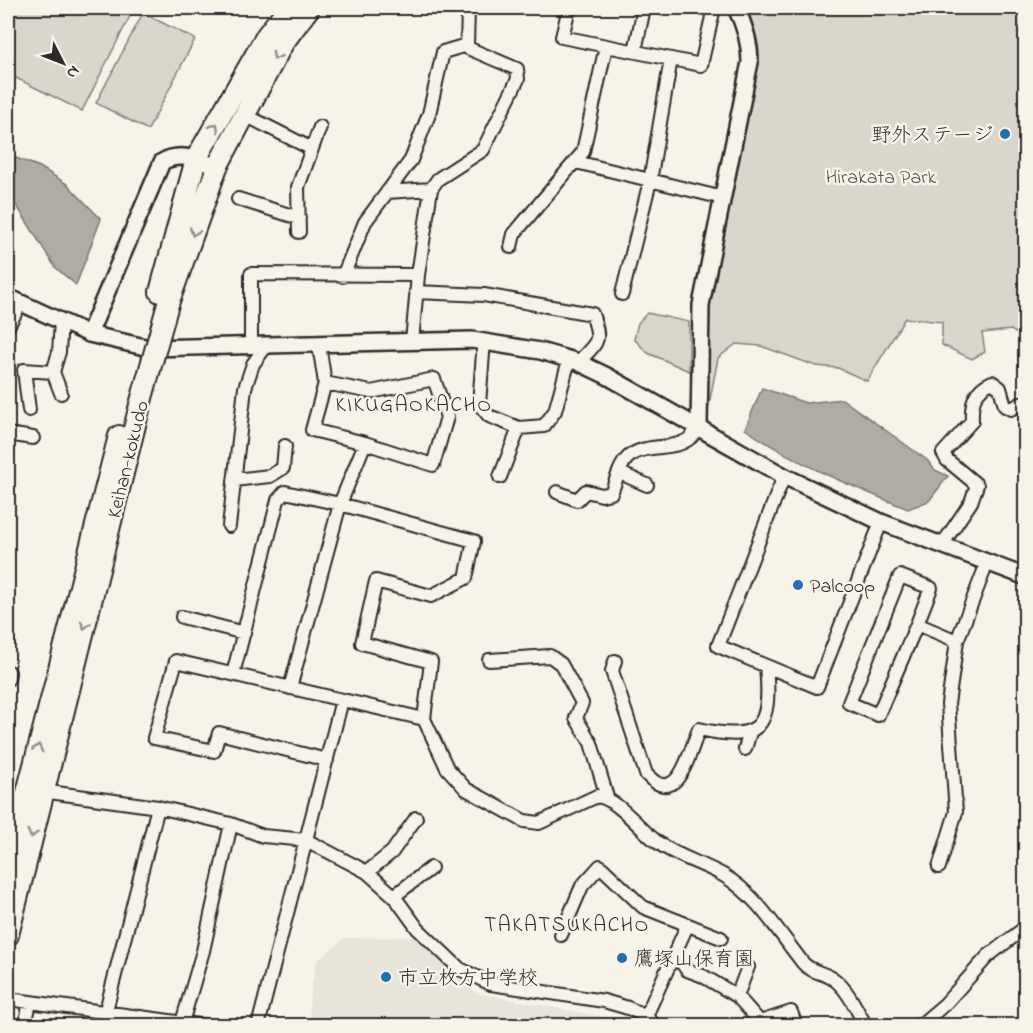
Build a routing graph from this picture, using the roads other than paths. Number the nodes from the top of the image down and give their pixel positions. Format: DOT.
graph roads {
  1 [pos="288,8"];
  2 [pos="309,8"];
  3 [pos="468,8"];
  4 [pos="569,8"];
  5 [pos="644,8"];
  6 [pos="714,8"];
  7 [pos="736,8"];
  8 [pos="606,46"];
  9 [pos="467,47"];
  10 [pos="635,51"];
  11 [pos="671,59"];
  12 [pos="245,115"];
  13 [pos="320,127"];
  14 [pos="312,149"];
  15 [pos="196,159"];
  16 [pos="576,162"];
  17 [pos="217,167"];
  18 [pos="650,180"];
  19 [pos="431,189"];
  20 [pos="387,192"];
  21 [pos="723,198"];
  22 [pos="238,200"];
  23 [pos="299,218"];
  24 [pos="300,232"];
  25 [pos="511,247"];
  26 [pos="418,274"];
  27 [pos="344,276"];
  28 [pos="416,292"];
  29 [pos="622,294"];
  30 [pos="14,300"];
  31 [pos="163,302"];
  32 [pos="61,321"];
  33 [pos="8,326"];
  34 [pos="89,334"];
  35 [pos="484,341"];
  36 [pos="412,342"];
  37 [pos="319,345"];
  38 [pos="259,346"];
  39 [pos="574,361"];
  40 [pos="53,372"];
  41 [pos="325,382"];
  42 [pos="61,393"];
  43 [pos="1026,401"];
  44 [pos="134,403"];
  45 [pos="29,410"];
  46 [pos="699,427"];
  47 [pos="519,428"];
  48 [pos="8,437"];
  49 [pos="33,438"];
  50 [pos="365,443"];
  51 [pos="285,447"];
  52 [pos="620,473"];
  53 [pos="784,476"];
  54 [pos="501,477"];
  55 [pos="234,480"];
  56 [pos="647,485"];
  57 [pos="557,492"];
  58 [pos="340,504"];
  59 [pos="881,522"];
  60 [pos="229,526"];
  61 [pos="942,545"];
  62 [pos="987,563"];
  63 [pos="1026,577"];
  64 [pos="183,617"];
  65 [pos="917,624"];
  66 [pos="244,633"];
  67 [pos="957,641"];
  68 [pos="489,660"];
  69 [pos="615,661"];
  70 [pos="766,666"];
  71 [pos="233,674"];
  72 [pos="290,688"];
  73 [pos="342,700"];
  74 [pos="424,719"];
  75 [pos="750,732"];
  76 [pos="746,749"];
  77 [pos="327,760"];
  78 [pos="42,792"];
  79 [pos="607,797"];
  80 [pos="158,807"];
  81 [pos="416,818"];
  82 [pos="231,824"];
  83 [pos="306,840"];
  84 [pos="8,866"];
  85 [pos="939,867"];
  86 [pos="431,868"];
  87 [pos="367,872"];
  88 [pos="394,896"];
  89 [pos="687,926"];
  90 [pos="1026,927"];
  91 [pos="8,935"];
  92 [pos="561,935"];
  93 [pos="721,938"];
  94 [pos="675,953"];
  95 [pos="748,967"];
  96 [pos="737,996"];
  97 [pos="8,999"];
  98 [pos="30,1002"];
  99 [pos="105,1012"];
  100 [pos="650,1021"];
  101 [pos="181,1024"];
  102 [pos="25,1026"];
  103 [pos="102,1026"];
  104 [pos="206,1026"];
  105 [pos="258,1026"];
  106 [pos="796,1026"];
  107 [pos="866,1026"];
  108 [pos="919,1026"];
  15 -- 1 [label="highway, Keihan-kokudo, one-way"];
  2 -- 12 [label="highway, Keihan-kokudo, one-way"];
  3 -- 9 [label="street"];
  4 -- 8 [label="street"];
  5 -- 10 [label="street"];
  6 -- 11 [label="street"];
  7 -- 21 [label="street"];
  8 -- 10 [label="street"];
  8 -- 16 [label="street"];
  9 -- 19 [label="street"];
  9 -- 20 [label="street"];
  10 -- 11 [label="street"];
  11 -- 18 [label="street"];
  12 -- 14 [label="street"];
  12 -- 17 [label="highway, Keihan-kokudo"];
  13 -- 14 [label="street"];
  14 -- 23 [label="street"];
  15 -- 17 [label="street"];
  15 -- 31 [label="highway, Keihan-kokudo"];
  15 -- 34 [label="street"];
  16 -- 18 [label="street"];
  16 -- 25 [label="street"];
  17 -- 31 [label="highway, Keihan-kokudo, one-way"];
  18 -- 21 [label="street"];
  18 -- 29 [label="street"];
  19 -- 20 [label="street"];
  19 -- 26 [label="street"];
  20 -- 27 [label="street"];
  21 -- 46 [label="street"];
  22 -- 23 [label="street"];
  23 -- 24 [label="street"];
  26 -- 27 [label="street"];
  26 -- 28 [label="street"];
  27 -- 38 [label="street"];
  28 -- 36 [label="street"];
  28 -- 39 [label="street"];
  30 -- 32 [label="street"];
  30 -- 33 [label="street"];
  31 -- 44 [label="highway, Keihan-kokudo, bridge"];
  32 -- 34 [label="street"];
  32 -- 40 [label="street"];
  34 -- 38 [label="street"];
  35 -- 36 [label="street"];
  35 -- 39 [label="street"];
  35 -- 47 [label="street"];
  36 -- 37 [label="street"];
  37 -- 38 [label="street"];
  37 -- 41 [label="street"];
  38 -- 55 [label="street"];
  39 -- 46 [label="street"];
  39 -- 47 [label="street"];
  40 -- 42 [label="street"];
  40 -- 45 [label="street"];
  41 -- 50 [label="street"];
  41 -- 50 [label="street"];
  43 -- 61 [label="street"];
  44 -- 78 [label="highway, Keihan-kokudo, one-way"];
  84 -- 44 [label="highway, Keihan-kokudo, one-way"];
  46 -- 52 [label="street"];
  46 -- 53 [label="street"];
  47 -- 54 [label="street"];
  48 -- 49 [label="street"];
  50 -- 58 [label="street"];
  51 -- 55 [label="street"];
  52 -- 56 [label="street"];
  52 -- 57 [label="street"];
  53 -- 59 [label="street"];
  53 -- 70 [label="street"];
  55 -- 60 [label="street"];
  58 -- 66 [label="street"];
  58 -- 72 [label="street"];
  58 -- 74 [label="street"];
  59 -- 61 [label="street"];
  59 -- 70 [label="street"];
  61 -- 62 [label="street"];
  62 -- 63 [label="street"];
  62 -- 67 [label="street"];
  64 -- 66 [label="street"];
  65 -- 65 [label="street"];
  65 -- 67 [label="street"];
  66 -- 71 [label="street"];
  67 -- 85 [label="street"];
  68 -- 79 [label="street"];
  69 -- 75 [label="street"];
  70 -- 75 [label="street"];
  71 -- 72 [label="street"];
  71 -- 77 [label="street"];
  72 -- 73 [label="street"];
  73 -- 74 [label="street"];
  73 -- 77 [label="street"];
  74 -- 79 [label="street"];
  75 -- 76 [label="street"];
  77 -- 83 [label="street"];
  78 -- 80 [label="street"];
  78 -- 91 [label="highway, Keihan-kokudo, one-way"];
  79 -- 107 [label="street"];
  80 -- 82 [label="street"];
  80 -- 99 [label="street"];
  81 -- 87 [label="street"];
  82 -- 83 [label="street"];
  82 -- 101 [label="street"];
  83 -- 87 [label="street"];
  83 -- 105 [label="street"];
  86 -- 88 [label="street"];
  87 -- 88 [label="street"];
  88 -- 100 [label="street"];
  89 -- 92 [label="street"];
  89 -- 93 [label="street"];
  89 -- 94 [label="street"];
  90 -- 108 [label="street"];
  94 -- 96 [label="street"];
  94 -- 100 [label="street"];
  95 -- 96 [label="street"];
  96 -- 106 [label="street"];
  97 -- 98 [label="street"];
  98 -- 99 [label="street"];
  98 -- 102 [label="street"];
  99 -- 101 [label="street"];
  99 -- 103 [label="street"];
  101 -- 104 [label="street"];
}
